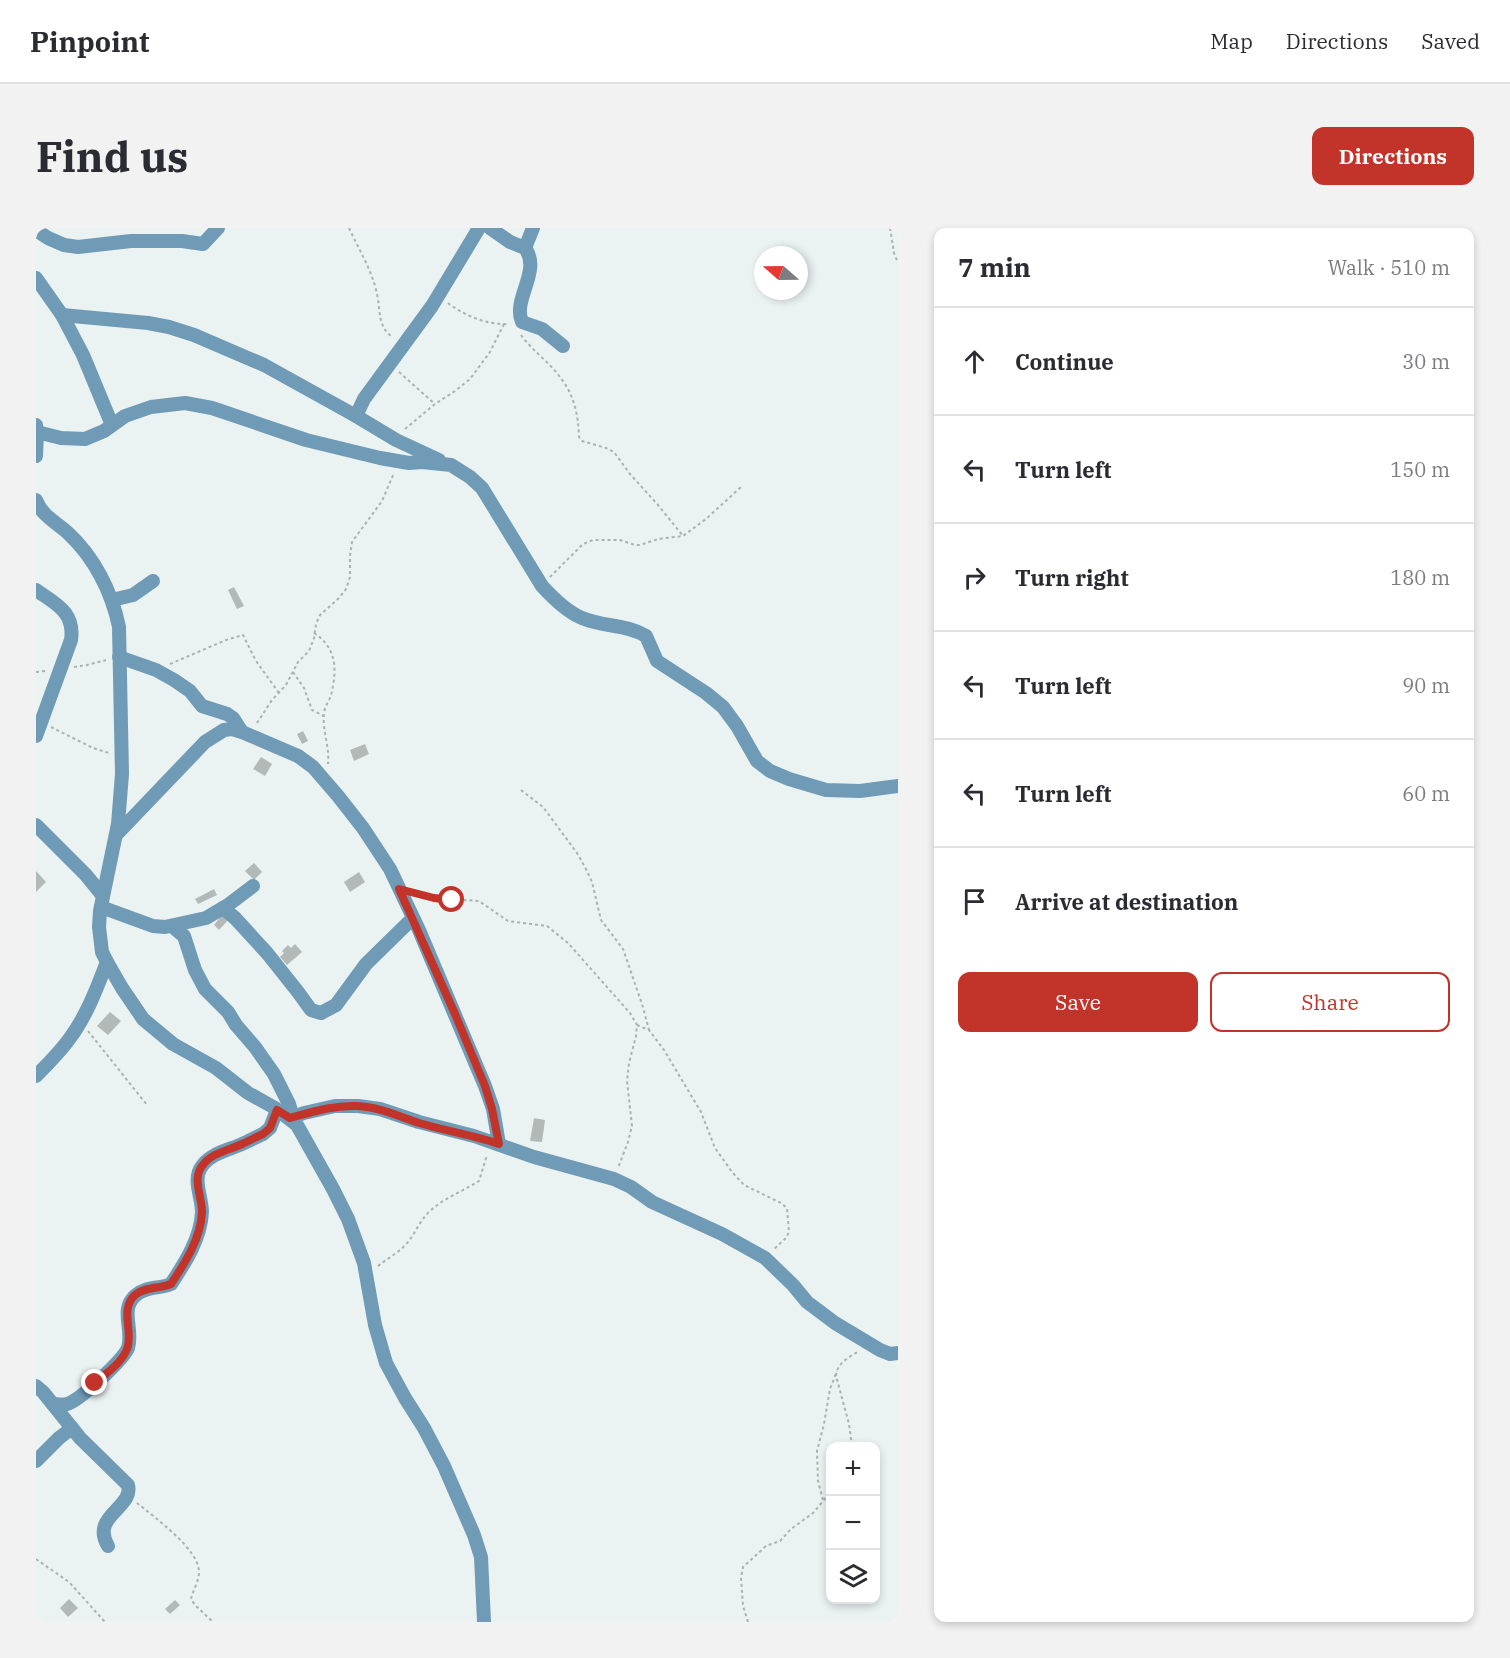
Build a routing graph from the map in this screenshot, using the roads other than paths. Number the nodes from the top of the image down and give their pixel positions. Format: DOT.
graph roads {
  1 [pos="218,228"];
  2 [pos="479,228"];
  3 [pos="490,228"];
  4 [pos="533,228"];
  5 [pos="36,230"];
  6 [pos="525,248"];
  7 [pos="36,278"];
  8 [pos="62,315"];
  9 [pos="563,346"];
  10 [pos="356,416"];
  11 [pos="112,425"];
  12 [pos="37,429"];
  13 [pos="36,456"];
  14 [pos="451,465"];
  15 [pos="36,500"];
  16 [pos="153,581"];
  17 [pos="36,590"];
  18 [pos="112,600"];
  19 [pos="119,659"];
  20 [pos="241,731"];
  21 [pos="36,736"];
  22 [pos="898,786"];
  23 [pos="36,825"];
  24 [pos="117,834"];
  25 [pos="253,886"];
  26 [pos="102,901"];
  27 [pos="223,908"];
  28 [pos="413,918"];
  29 [pos="172,926"];
  30 [pos="107,962"];
  31 [pos="36,1076"];
  32 [pos="277,1110"];
  33 [pos="292,1118"];
  34 [pos="496,1143"];
  35 [pos="898,1353"];
  36 [pos="36,1386"];
  37 [pos="53,1404"];
  38 [pos="72,1428"];
  39 [pos="36,1461"];
  40 [pos="108,1546"];
  41 [pos="484,1622"];
  1 -- 5 [label="street"];
  2 -- 10 [label="street"];
  3 -- 6 [label="street"];
  4 -- 6 [label="street"];
  6 -- 9 [label="street"];
  7 -- 8 [label="street"];
  8 -- 10 [label="street"];
  8 -- 11 [label="street"];
  10 -- 14 [label="street"];
  11 -- 12 [label="street"];
  11 -- 14 [label="street"];
  12 -- 13 [label="street"];
  14 -- 22 [label="street"];
  15 -- 18 [label="street"];
  16 -- 18 [label="street"];
  17 -- 21 [label="street"];
  18 -- 19 [label="street"];
  19 -- 20 [label="street"];
  19 -- 24 [label="street"];
  20 -- 24 [label="street"];
  20 -- 28 [label="street"];
  23 -- 26 [label="street"];
  24 -- 26 [label="street"];
  25 -- 27 [label="street"];
  26 -- 29 [label="street"];
  26 -- 30 [label="street"];
  27 -- 28 [label="street"];
  27 -- 29 [label="street"];
  28 -- 34 [label="street"];
  29 -- 33 [label="street"];
  30 -- 31 [label="street"];
  30 -- 32 [label="street"];
  32 -- 33 [label="street"];
  32 -- 37 [label="street"];
  33 -- 34 [label="street"];
  33 -- 41 [label="street"];
  34 -- 35 [label="street"];
  36 -- 37 [label="street"];
  37 -- 38 [label="street"];
  38 -- 39 [label="street"];
  38 -- 40 [label="street"];
}
